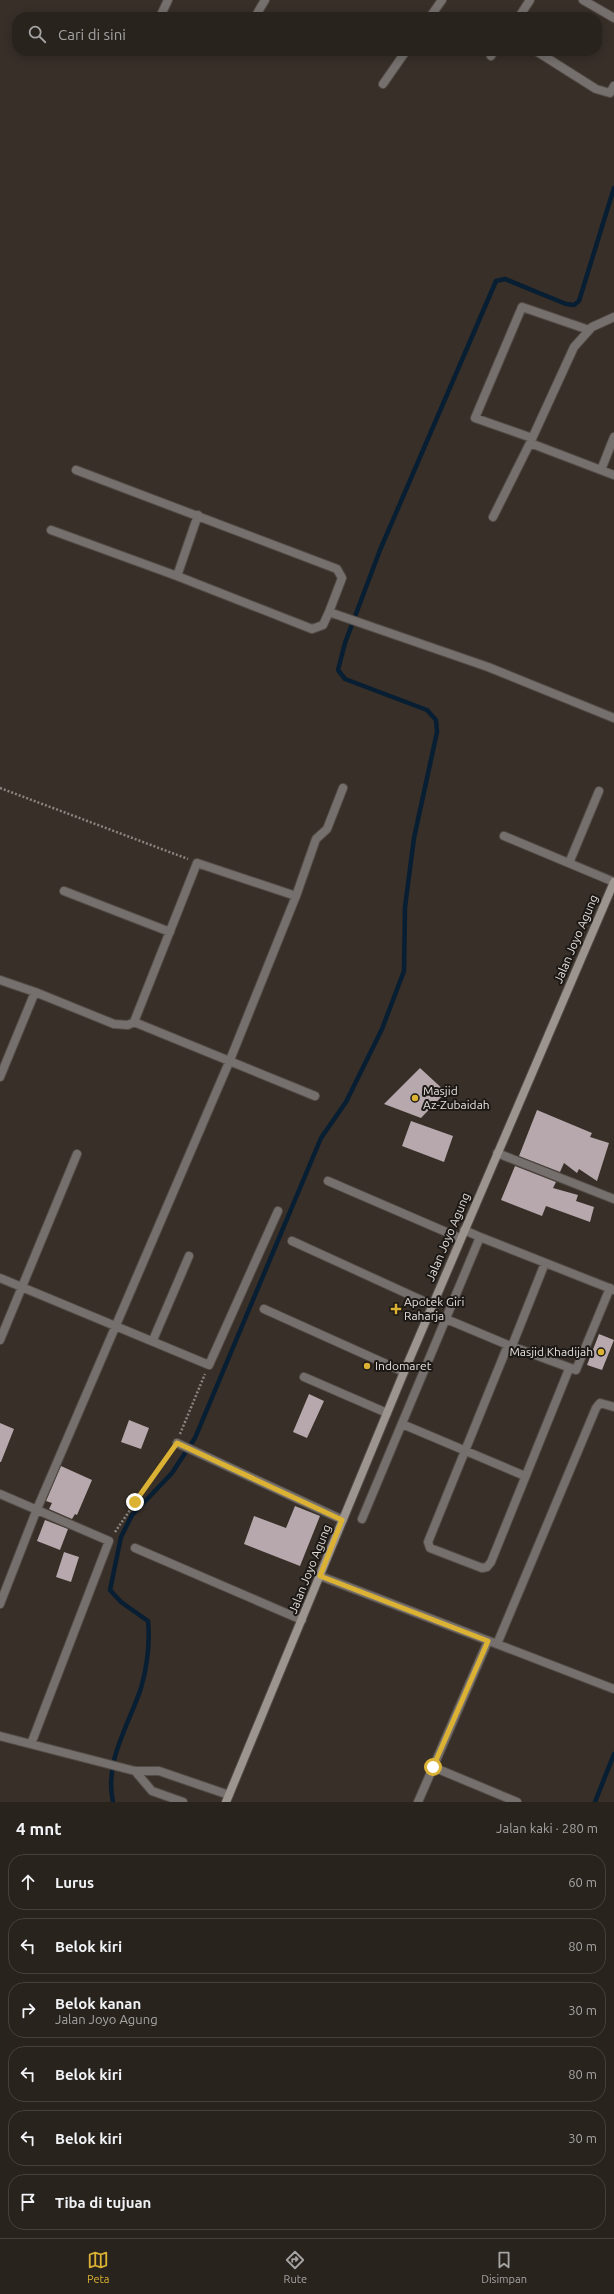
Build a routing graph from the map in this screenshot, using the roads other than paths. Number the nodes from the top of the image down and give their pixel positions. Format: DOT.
graph roads {
  1 [pos="168,0"];
  2 [pos="265,0"];
  3 [pos="442,0"];
  4 [pos="530,0"];
  5 [pos="583,0"];
  6 [pos="162,12"];
  7 [pos="258,12"];
  8 [pos="434,12"];
  9 [pos="522,12"];
  10 [pos="614,18"];
  11 [pos="403,56"];
  12 [pos="544,56"];
  13 [pos="383,84"];
  14 [pos="614,86"];
  15 [pos="614,317"];
  16 [pos="589,330"];
  17 [pos="614,437"];
  18 [pos="531,440"];
  19 [pos="76,470"];
  20 [pos="601,470"];
  21 [pos="614,475"];
  22 [pos="198,515"];
  23 [pos="493,517"];
  24 [pos="51,530"];
  25 [pos="177,576"];
  26 [pos="329,612"];
  27 [pos="614,718"];
  28 [pos="343,788"];
  29 [pos="599,791"];
  30 [pos="504,836"];
  31 [pos="569,863"];
  32 [pos="614,882"];
  33 [pos="64,891"];
  34 [pos="296,896"];
  35 [pos="170,932"];
  36 [pos="0,980"];
  37 [pos="35,992"];
  38 [pos="134,1022"];
  39 [pos="230,1060"];
  40 [pos="0,1077"];
  41 [pos="314,1096"];
  42 [pos="496,1153"];
  43 [pos="77,1154"];
  44 [pos="328,1181"];
  45 [pos="614,1199"];
  46 [pos="278,1212"];
  47 [pos="464,1230"];
  48 [pos="480,1237"];
  49 [pos="460,1238"];
  50 [pos="292,1241"];
  51 [pos="189,1256"];
  52 [pos="545,1262"];
  53 [pos="0,1278"];
  54 [pos="22,1287"];
  55 [pos="612,1289"];
  56 [pos="432,1305"];
  57 [pos="264,1309"];
  58 [pos="446,1319"];
  59 [pos="117,1325"];
  60 [pos="0,1340"];
  61 [pos="153,1340"];
  62 [pos="510,1345"];
  63 [pos="569,1369"];
  64 [pos="404,1372"];
  65 [pos="304,1377"];
  66 [pos="614,1407"];
  67 [pos="387,1413"];
  68 [pos="402,1424"];
  69 [pos="179,1444"];
  70 [pos="466,1452"];
  71 [pos="525,1476"];
  72 [pos="0,1494"];
  73 [pos="37,1509"];
  74 [pos="362,1519"];
  75 [pos="342,1520"];
  76 [pos="136,1548"];
  77 [pos="320,1576"];
  78 [pos="0,1604"];
  79 [pos="302,1620"];
  80 [pos="488,1641"];
  81 [pos="497,1644"];
  82 [pos="614,1689"];
  83 [pos="0,1736"];
  84 [pos="31,1744"];
  85 [pos="433,1767"];
  86 [pos="135,1771"];
  87 [pos="227,1799"];
  88 [pos="183,1802"];
  89 [pos="418,1802"];
  90 [pos="517,1802"];
  1 -- 6 [label="street"];
  2 -- 7 [label="street"];
  3 -- 8 [label="street"];
  4 -- 9 [label="street"];
  5 -- 10 [label="street"];
  11 -- 13 [label="street"];
  12 -- 14 [label="street"];
  15 -- 16 [label="street"];
  16 -- 18 [label="street"];
  16 -- 18 [label="street"];
  17 -- 20 [label="street"];
  18 -- 20 [label="street"];
  18 -- 23 [label="street"];
  19 -- 22 [label="street"];
  20 -- 21 [label="street"];
  22 -- 25 [label="street"];
  22 -- 26 [label="street"];
  24 -- 25 [label="street"];
  25 -- 26 [label="street"];
  26 -- 27 [label="street"];
  28 -- 34 [label="street"];
  29 -- 31 [label="street"];
  30 -- 31 [label="street"];
  31 -- 32 [label="street"];
  32 -- 42 [label="main road, Jalan Joyo Agung"];
  33 -- 35 [label="street"];
  34 -- 35 [label="street"];
  34 -- 39 [label="street"];
  35 -- 38 [label="street"];
  36 -- 37 [label="street"];
  37 -- 38 [label="street"];
  37 -- 40 [label="street"];
  38 -- 39 [label="street"];
  39 -- 41 [label="street"];
  39 -- 59 [label="street"];
  42 -- 45 [label="street"];
  42 -- 47 [label="main road, Jalan Joyo Agung"];
  43 -- 54 [label="street"];
  44 -- 49 [label="street"];
  46 -- 61 [label="street"];
  47 -- 48 [label="street"];
  47 -- 49 [label="main road, Jalan Joyo Agung"];
  48 -- 52 [label="street"];
  48 -- 58 [label="street"];
  49 -- 56 [label="main road, Jalan Joyo Agung"];
  50 -- 56 [label="street"];
  51 -- 61 [label="street"];
  52 -- 55 [label="street"];
  52 -- 62 [label="street"];
  53 -- 54 [label="street"];
  54 -- 59 [label="street"];
  54 -- 60 [label="street"];
  55 -- 63 [label="street"];
  56 -- 64 [label="main road, Jalan Joyo Agung"];
  57 -- 64 [label="street"];
  58 -- 62 [label="street"];
  58 -- 68 [label="street"];
  59 -- 61 [label="street"];
  59 -- 73 [label="street"];
  62 -- 63 [label="street"];
  62 -- 70 [label="street"];
  63 -- 71 [label="street"];
  64 -- 67 [label="main road, Jalan Joyo Agung"];
  65 -- 67 [label="street"];
  66 -- 81 [label="street"];
  67 -- 75 [label="main road, Jalan Joyo Agung"];
  68 -- 70 [label="street"];
  68 -- 74 [label="street"];
  69 -- 75 [label="street"];
  70 -- 71 [label="street"];
  70 -- 71 [label="street"];
  72 -- 73 [label="street"];
  73 -- 78 [label="street"];
  73 -- 84 [label="street"];
  75 -- 77 [label="main road, Jalan Joyo Agung"];
  76 -- 79 [label="street"];
  77 -- 79 [label="main road, Jalan Joyo Agung"];
  77 -- 80 [label="street"];
  79 -- 87 [label="main road, Jalan Joyo Agung"];
  80 -- 81 [label="street"];
  80 -- 85 [label="street"];
  81 -- 82 [label="street"];
  83 -- 84 [label="street"];
  84 -- 86 [label="street"];
  85 -- 89 [label="street"];
  85 -- 90 [label="street"];
  86 -- 87 [label="street"];
  86 -- 88 [label="street"];
}
